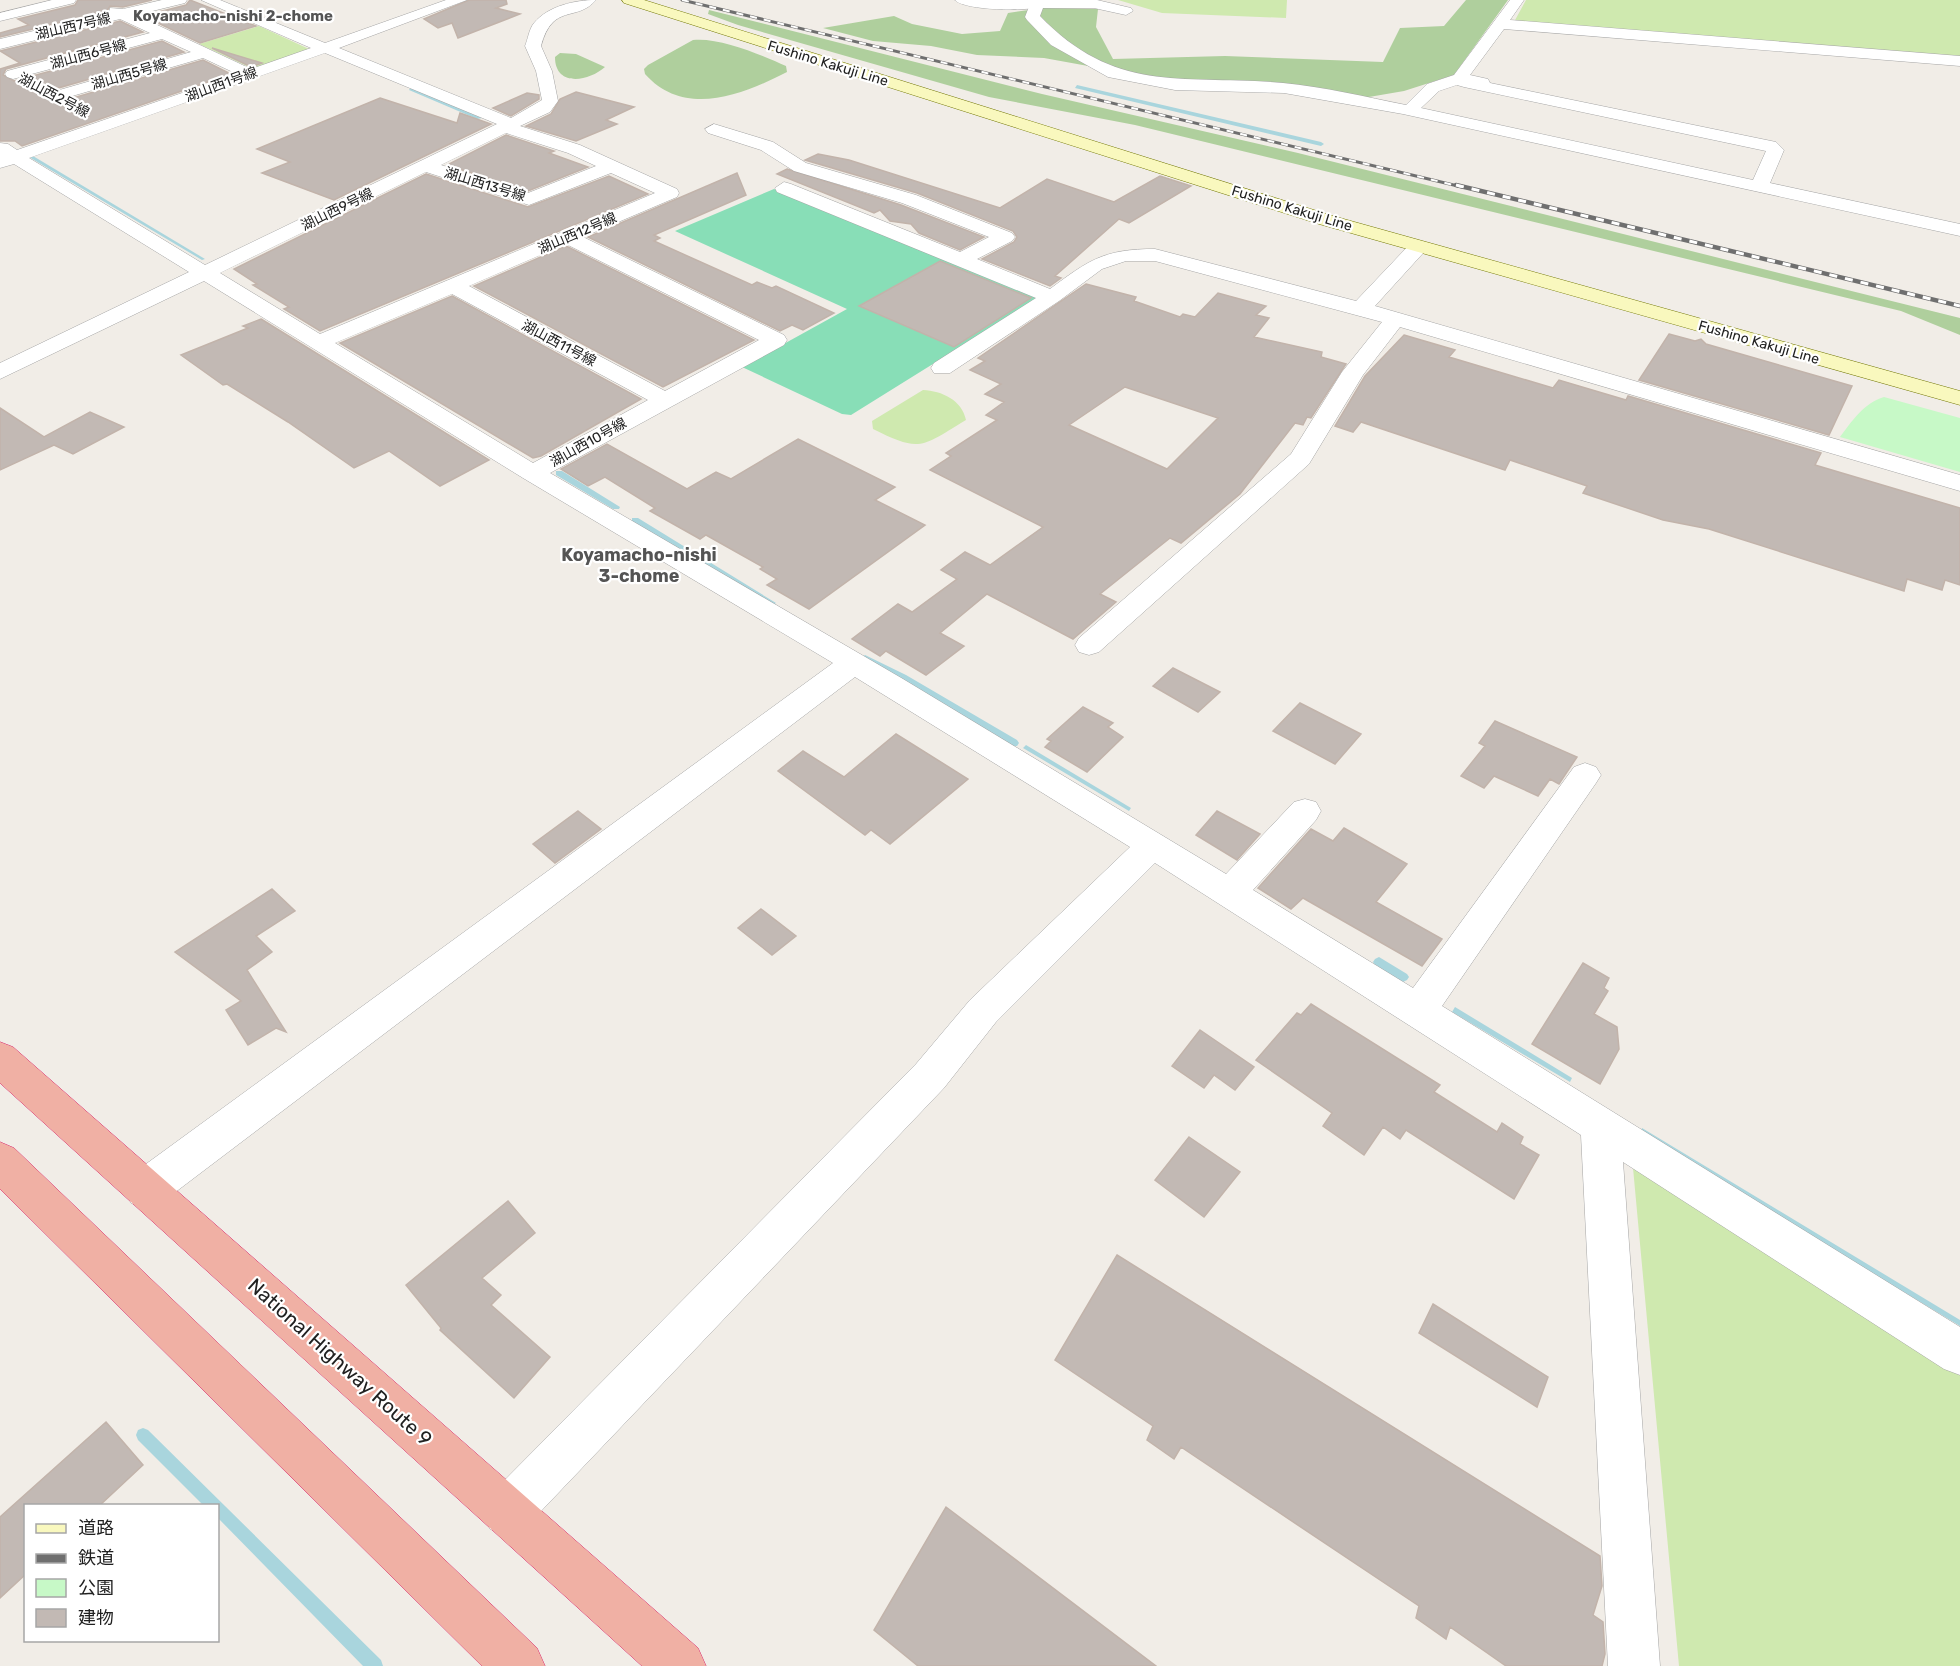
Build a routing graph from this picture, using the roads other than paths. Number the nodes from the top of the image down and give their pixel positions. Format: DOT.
graph roads {
  1 [pos="69,0"];
  2 [pos="180,0"];
  3 [pos="208,0"];
  4 [pos="460,0"];
  5 [pos="589,0"];
  6 [pos="629,0"];
  7 [pos="962,0"];
  8 [pos="1517,0"];
  9 [pos="1039,2"];
  10 [pos="0,5"];
  11 [pos="101,5"];
  12 [pos="1126,11"];
  13 [pos="16,13"];
  14 [pos="122,15"];
  15 [pos="0,17"];
  16 [pos="1502,24"];
  17 [pos="163,34"];
  18 [pos="0,44"];
  19 [pos="325,48"];
  20 [pos="204,53"];
  21 [pos="1960,61"];
  22 [pos="7,70"];
  23 [pos="250,74"];
  24 [pos="1460,78"];
  25 [pos="44,90"];
  26 [pos="1586,90"];
  27 [pos="72,105"];
  28 [pos="1409,111"];
  29 [pos="90,114"];
  30 [pos="108,124"];
  31 [pos="508,126"];
  32 [pos="714,129"];
  33 [pos="5,156"];
  34 [pos="426,166"];
  35 [pos="612,166"];
  36 [pos="784,188"];
  37 [pos="1759,188"];
  38 [pos="1960,230"];
  39 [pos="567,237"];
  40 [pos="1418,247"];
  41 [pos="960,260"];
  42 [pos="205,273"];
  43 [pos="453,285"];
  44 [pos="1052,297"];
  45 [pos="1361,309"];
  46 [pos="1394,321"];
  47 [pos="320,342"];
  48 [pos="942,368"];
  49 [pos="0,372"];
  50 [pos="1960,398"];
  51 [pos="665,400"];
  52 [pos="532,473"];
  53 [pos="1960,483"];
  54 [pos="1089,645"];
  55 [pos="852,664"];
  56 [pos="1585,775"];
  57 [pos="1305,811"];
  58 [pos="1152,846"];
  59 [pos="1229,893"];
  60 [pos="1418,1011"];
  61 [pos="0,1059"];
  62 [pos="1600,1125"];
  63 [pos="0,1161"];
  64 [pos="146,1189"];
  65 [pos="1960,1353"];
  66 [pos="507,1512"];
  67 [pos="519,1666"];
  68 [pos="680,1666"];
  69 [pos="1634,1666"];
  1 -- 13 [label="street"];
  2 -- 14 [label="street, 湖山西7号線"];
  3 -- 19 [label="street"];
  4 -- 19 [label="street, 湖山西1号線"];
  5 -- 31 [label="street, 湖山西9号線"];
  6 -- 40 [label="main road, Fushino Kakuji Line"];
  7 -- 9 [label="street"];
  8 -- 16 [label="street"];
  9 -- 12 [label="street"];
  9 -- 28 [label="street"];
  10 -- 13 [label="street"];
  11 -- 14 [label="street"];
  13 -- 15 [label="street"];
  14 -- 17 [label="street"];
  14 -- 18 [label="street, 湖山西7号線"];
  16 -- 21 [label="street"];
  16 -- 24 [label="street"];
  17 -- 20 [label="street"];
  17 -- 22 [label="street, 湖山西6号線"];
  19 -- 23 [label="street, 湖山西1号線"];
  19 -- 31 [label="street, 湖山西12号線"];
  20 -- 23 [label="street"];
  20 -- 25 [label="street, 湖山西5号線"];
  22 -- 25 [label="street, 湖山西2号線"];
  23 -- 30 [label="street, 湖山西1号線"];
  24 -- 26 [label="street"];
  24 -- 28 [label="street"];
  24 -- 37 [label="street"];
  25 -- 27 [label="street, 湖山西2号線"];
  28 -- 37 [label="street"];
  29 -- 30 [label="street, 湖山西2号線"];
  30 -- 33 [label="street, 湖山西1号線"];
  31 -- 34 [label="street, 湖山西9号線"];
  31 -- 35 [label="street, 湖山西12号線"];
  32 -- 41 [label="street"];
  33 -- 42 [label="street, 湖山西10号線"];
  34 -- 35 [label="street, 湖山西13号線"];
  34 -- 42 [label="street, 湖山西9号線"];
  35 -- 39 [label="street, 湖山西12号線"];
  36 -- 41 [label="street"];
  37 -- 38 [label="street"];
  39 -- 43 [label="street, 湖山西12号線"];
  39 -- 51 [label="street, 湖山西10号線"];
  40 -- 45 [label="street"];
  40 -- 50 [label="main road, Fushino Kakuji Line"];
  41 -- 44 [label="street"];
  42 -- 47 [label="street, 湖山西10号線"];
  42 -- 49 [label="street, 湖山西9号線"];
  43 -- 47 [label="street, 湖山西12号線"];
  43 -- 51 [label="street, 湖山西11号線"];
  44 -- 45 [label="street"];
  44 -- 48 [label="street"];
  45 -- 46 [label="street"];
  46 -- 53 [label="street"];
  46 -- 54 [label="street"];
  47 -- 52 [label="street, 湖山西10号線"];
  51 -- 52 [label="street, 湖山西10号線"];
  52 -- 55 [label="street"];
  55 -- 58 [label="street"];
  55 -- 64 [label="street"];
  56 -- 60 [label="street"];
  57 -- 59 [label="street"];
  58 -- 59 [label="street"];
  58 -- 66 [label="street"];
  59 -- 60 [label="street"];
  60 -- 62 [label="street"];
  61 -- 64 [label="highway, National Highway Route 9"];
  62 -- 65 [label="street"];
  62 -- 69 [label="street"];
  63 -- 67 [label="highway"];
  64 -- 66 [label="highway, National Highway Route 9"];
  66 -- 68 [label="highway, National Highway Route 9"];
}
